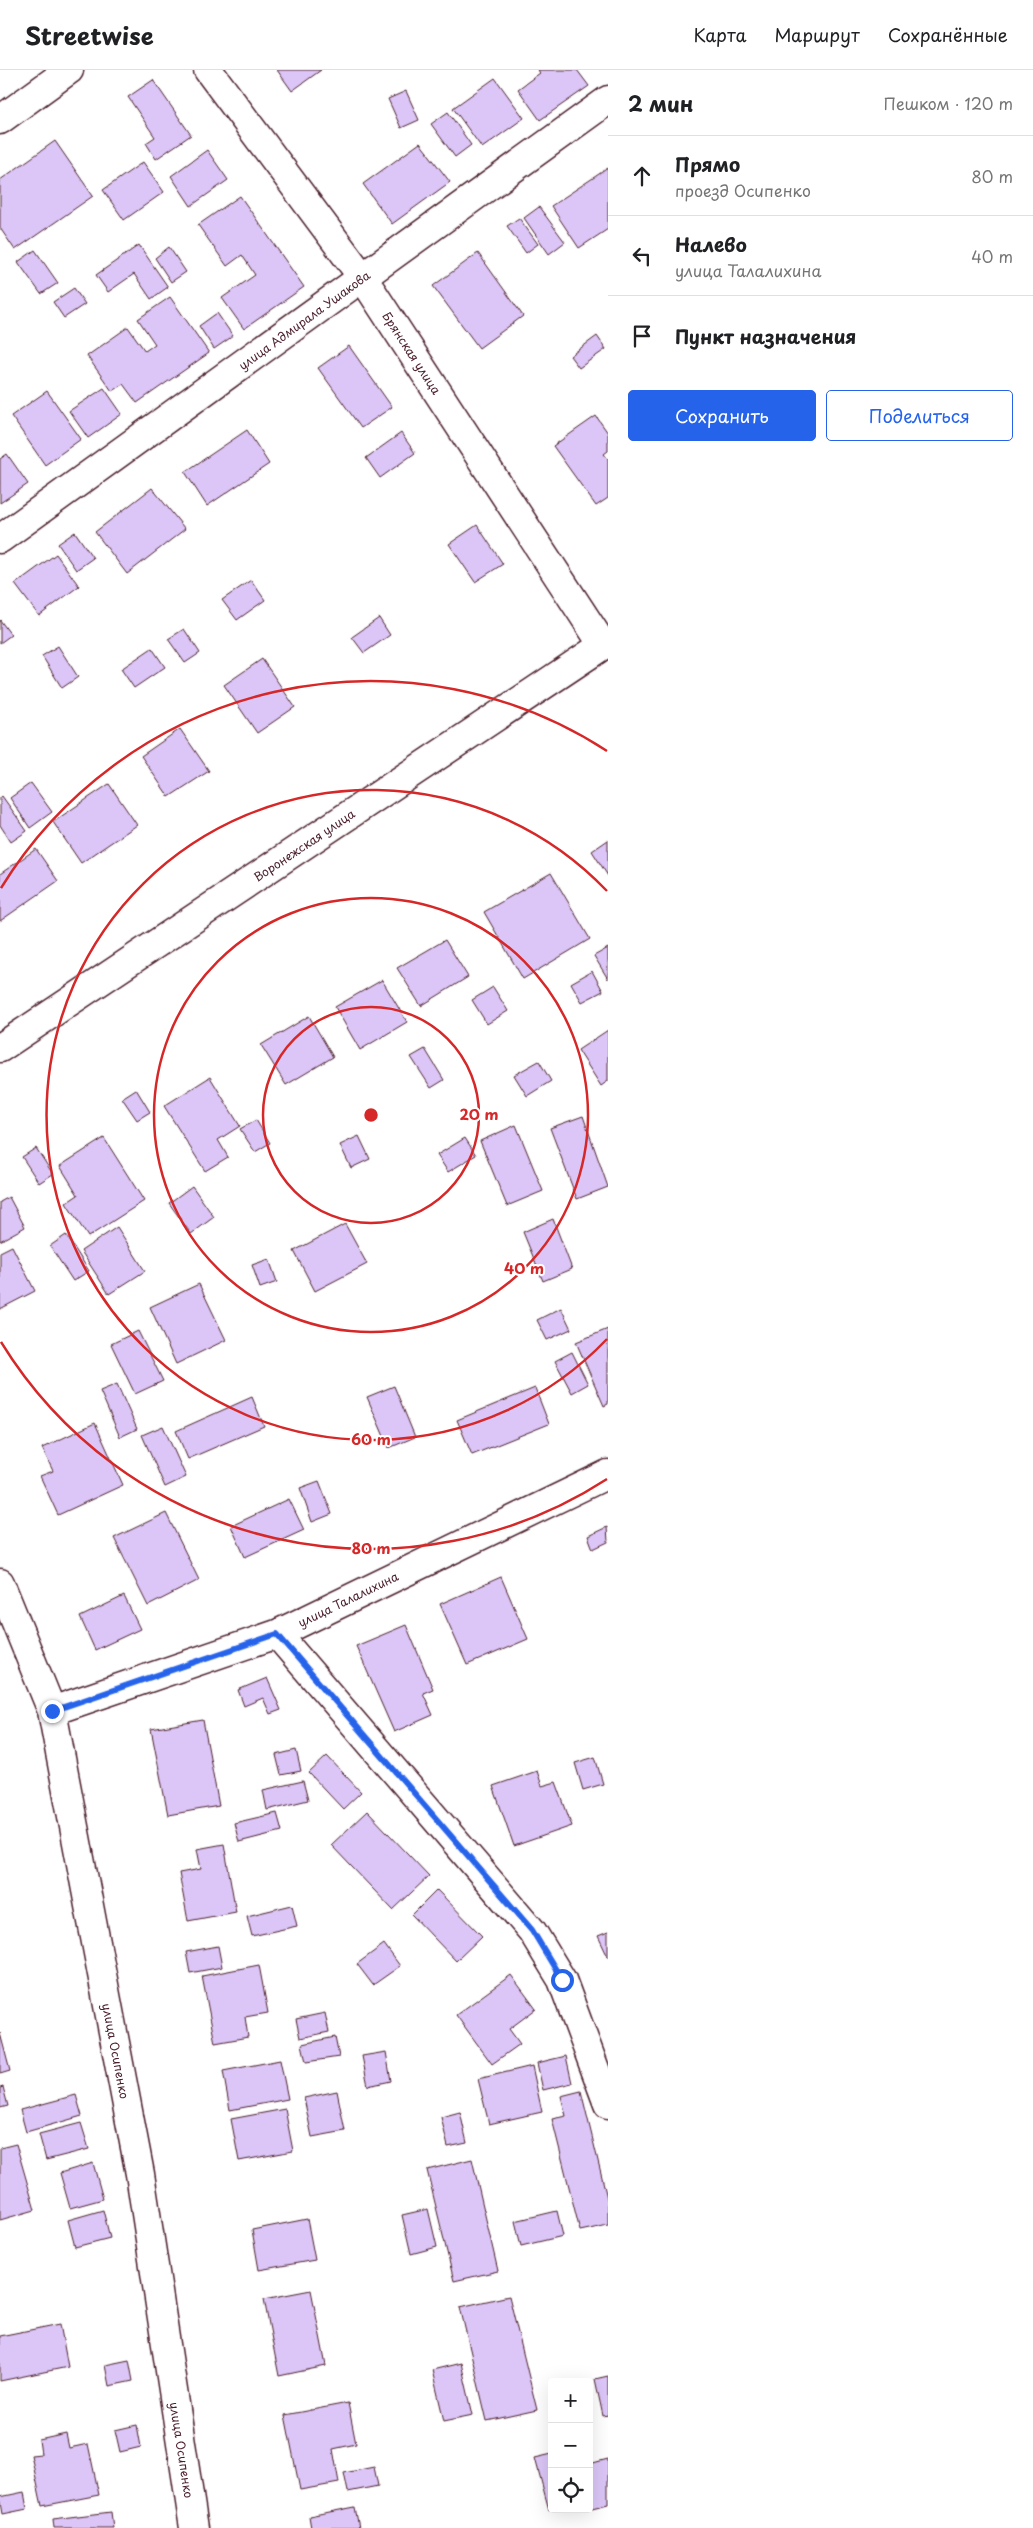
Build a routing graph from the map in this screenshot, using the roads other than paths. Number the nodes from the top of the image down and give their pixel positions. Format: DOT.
graph roads {
  1 [pos="69,70"];
  2 [pos="208,70"];
  3 [pos="608,100"];
  4 [pos="0,120"];
  5 [pos="363,278"];
  6 [pos="0,539"];
  7 [pos="606,643"];
  8 [pos="0,1048"];
  9 [pos="608,1474"];
  10 [pos="0,1583"];
  11 [pos="277,1634"];
  12 [pos="52,1711"];
  13 [pos="608,2104"];
  14 [pos="194,2528"];
  1 -- 4 [label="street"];
  2 -- 5 [label="street, Брянская улица"];
  3 -- 5 [label="street, улица Адмирала Ушакова"];
  5 -- 6 [label="street, улица Адмирала Ушакова"];
  5 -- 7 [label="street, Брянская улица"];
  7 -- 8 [label="street, Воронежская улица"];
  9 -- 11 [label="street, улица Талалихина"];
  10 -- 12 [label="street, улица Осипенко"];
  11 -- 12 [label="street, улица Талалихина"];
  11 -- 13 [label="street"];
  12 -- 14 [label="street, улица Осипенко"];
}
